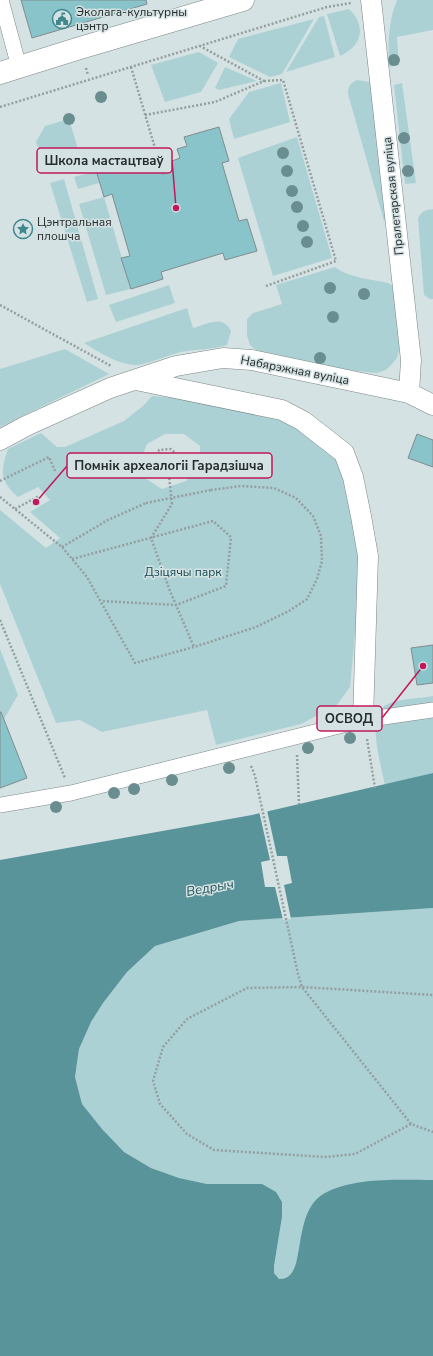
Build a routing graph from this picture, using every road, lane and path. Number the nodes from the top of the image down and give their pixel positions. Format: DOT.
graph roads {
  1 [pos="1,0"];
  2 [pos="243,0"];
  3 [pos="363,1"];
  4 [pos="200,46"];
  5 [pos="131,67"];
  6 [pos="10,70"];
  7 [pos="264,81"];
  8 [pos="0,107"];
  9 [pos="145,115"];
  10 [pos="163,175"];
  11 [pos="266,286"];
  12 [pos="0,305"];
  13 [pos="136,380"];
  14 [pos="409,393"];
  15 [pos="433,405"];
  16 [pos="0,440"];
  17 [pos="55,471"];
  18 [pos="169,476"];
  19 [pos="0,481"];
  20 [pos="39,496"];
  21 [pos="0,497"];
  22 [pos="15,509"];
  23 [pos="151,538"];
  24 [pos="62,547"];
  25 [pos="72,560"];
  26 [pos="101,601"];
  27 [pos="176,605"];
  28 [pos="0,620"];
  29 [pos="194,647"];
  30 [pos="433,710"];
  31 [pos="363,720"];
  32 [pos="296,736"];
  33 [pos="255,776"];
  34 [pos="375,788"];
  35 [pos="71,793"];
  36 [pos="299,804"];
  37 [pos="0,805"];
  38 [pos="302,987"];
  39 [pos="433,995"];
  40 [pos="412,1124"];
  41 [pos="433,1132"];
  1 -- 6 [label="street"];
  2 -- 6 [label="street"];
  3 -- 4 [label="path"];
  3 -- 14 [label="street, Пралетарская вуліца"];
  4 -- 5 [label="path"];
  4 -- 7 [label="path"];
  5 -- 8 [label="path"];
  5 -- 9 [label="path"];
  7 -- 9 [label="path"];
  7 -- 11 [label="path"];
  9 -- 10 [label="path"];
  12 -- 13 [label="path"];
  13 -- 14 [label="street, Набярэжная вуліца"];
  13 -- 16 [label="street, Набярэжная вуліца"];
  13 -- 31 [label="street"];
  14 -- 15 [label="street, Набярэжная вуліца"];
  17 -- 19 [label="path"];
  18 -- 18 [label="path"];
  18 -- 23 [label="path"];
  20 -- 22 [label="path"];
  21 -- 22 [label="path"];
  22 -- 24 [label="path"];
  23 -- 25 [label="path"];
  23 -- 27 [label="path"];
  23 -- 27 [label="path"];
  24 -- 25 [label="path"];
  24 -- 29 [label="path, bridge"];
  25 -- 26 [label="path"];
  26 -- 27 [label="path"];
  26 -- 29 [label="path"];
  27 -- 29 [label="path"];
  28 -- 35 [label="path"];
  30 -- 31 [label="street"];
  31 -- 32 [label="street"];
  31 -- 34 [label="path"];
  32 -- 35 [label="street"];
  32 -- 36 [label="path"];
  33 -- 38 [label="path"];
  35 -- 37 [label="street"];
  38 -- 39 [label="path"];
  38 -- 40 [label="path"];
  38 -- 40 [label="path"];
  40 -- 41 [label="path"];
}
